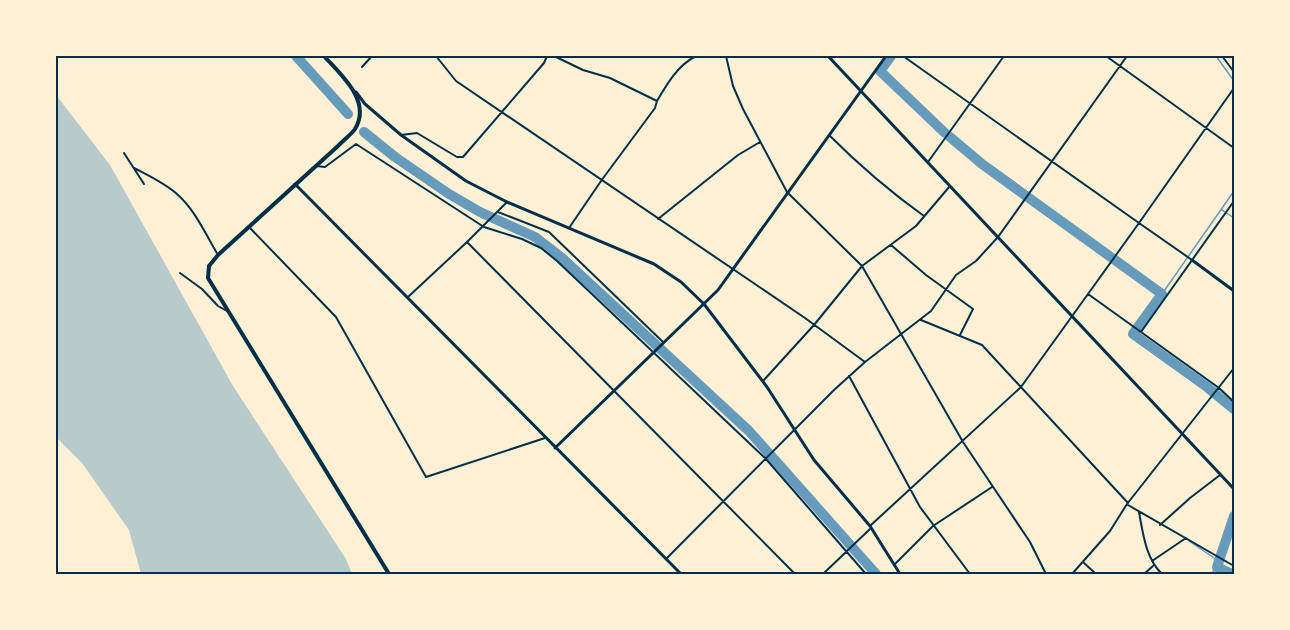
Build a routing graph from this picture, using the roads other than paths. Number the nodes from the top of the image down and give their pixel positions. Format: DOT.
graph roads {
  1 [pos="324,56"];
  2 [pos="372,56"];
  3 [pos="436,56"];
  4 [pos="547,56"];
  5 [pos="554,56"];
  6 [pos="696,56"];
  7 [pos="726,56"];
  8 [pos="828,56"];
  9 [pos="886,56"];
  10 [pos="903,56"];
  11 [pos="1004,56"];
  12 [pos="1106,56"];
  13 [pos="1127,56"];
  14 [pos="1222,56"];
  15 [pos="1120,66"];
  16 [pos="362,67"];
  17 [pos="1234,72"];
  18 [pos="1234,88"];
  19 [pos="860,91"];
  20 [pos="356,92"];
  21 [pos="657,101"];
  22 [pos="969,103"];
  23 [pos="502,113"];
  24 [pos="1206,128"];
  25 [pos="401,135"];
  26 [pos="829,135"];
  27 [pos="760,142"];
  28 [pos="1234,148"];
  29 [pos="124,153"];
  30 [pos="1052,161"];
  31 [pos="928,162"];
  32 [pos="316,166"];
  33 [pos="134,168"];
  34 [pos="601,181"];
  35 [pos="144,184"];
  36 [pos="295,184"];
  37 [pos="950,186"];
  38 [pos="787,192"];
  39 [pos="1234,201"];
  40 [pos="507,202"];
  41 [pos="497,213"];
  42 [pos="924,216"];
  43 [pos="658,219"];
  44 [pos="1139,223"];
  45 [pos="485,225"];
  46 [pos="249,227"];
  47 [pos="569,228"];
  48 [pos="998,237"];
  49 [pos="467,242"];
  50 [pos="891,245"];
  51 [pos="218,255"];
  52 [pos="1192,260"];
  53 [pos="862,266"];
  54 [pos="733,270"];
  55 [pos="180,273"];
  56 [pos="946,290"];
  57 [pos="1234,291"];
  58 [pos="1088,294"];
  59 [pos="408,297"];
  60 [pos="704,304"];
  61 [pos="227,311"];
  62 [pos="1071,315"];
  63 [pos="921,320"];
  64 [pos="814,325"];
  65 [pos="1141,332"];
  66 [pos="903,334"];
  67 [pos="960,335"];
  68 [pos="662,343"];
  69 [pos="653,352"];
  70 [pos="865,362"];
  71 [pos="1234,368"];
  72 [pos="849,376"];
  73 [pos="763,381"];
  74 [pos="1021,387"];
  75 [pos="1218,389"];
  76 [pos="613,390"];
  77 [pos="1234,402"];
  78 [pos="794,431"];
  79 [pos="1182,434"];
  80 [pos="545,438"];
  81 [pos="963,441"];
  82 [pos="555,447"];
  83 [pos="766,459"];
  84 [pos="1220,475"];
  85 [pos="992,487"];
  86 [pos="910,488"];
  87 [pos="1234,489"];
  88 [pos="721,501"];
  89 [pos="1128,504"];
  90 [pos="1139,512"];
  91 [pos="1160,525"];
  92 [pos="933,526"];
  93 [pos="870,527"];
  94 [pos="1186,538"];
  95 [pos="847,552"];
  96 [pos="666,559"];
  97 [pos="1152,561"];
  98 [pos="1084,562"];
  99 [pos="894,565"];
  100 [pos="1153,566"];
  101 [pos="1234,566"];
  102 [pos="389,574"];
  103 [pos="681,574"];
  104 [pos="795,574"];
  105 [pos="823,574"];
  106 [pos="866,574"];
  107 [pos="900,574"];
  108 [pos="970,574"];
  109 [pos="1046,574"];
  110 [pos="1072,574"];
  111 [pos="1096,574"];
  112 [pos="1144,574"];
  113 [pos="1162,574"];
  1 -- 20 [label="main road"];
  2 -- 16 [label="street"];
  3 -- 23 [label="street"];
  4 -- 23 [label="street"];
  5 -- 21 [label="street"];
  6 -- 21 [label="street"];
  7 -- 27 [label="street"];
  8 -- 19 [label="street"];
  9 -- 19 [label="street"];
  10 -- 22 [label="street"];
  11 -- 22 [label="street"];
  12 -- 15 [label="street"];
  13 -- 15 [label="street"];
  14 -- 17 [label="street"];
  15 -- 24 [label="street"];
  15 -- 30 [label="street"];
  18 -- 24 [label="street"];
  19 -- 26 [label="street"];
  19 -- 31 [label="street"];
  20 -- 25 [label="street"];
  20 -- 32 [label="main road"];
  21 -- 34 [label="street"];
  22 -- 30 [label="street"];
  22 -- 31 [label="street"];
  23 -- 25 [label="street"];
  23 -- 34 [label="street"];
  24 -- 28 [label="street"];
  24 -- 44 [label="street"];
  25 -- 40 [label="street"];
  26 -- 38 [label="street"];
  26 -- 42 [label="street"];
  27 -- 38 [label="street"];
  27 -- 43 [label="street"];
  29 -- 33 [label="street"];
  30 -- 44 [label="street"];
  30 -- 48 [label="street"];
  31 -- 37 [label="street"];
  32 -- 36 [label="main road"];
  32 -- 45 [label="street"];
  33 -- 35 [label="street"];
  33 -- 51 [label="street"];
  34 -- 43 [label="street"];
  34 -- 47 [label="street"];
  36 -- 46 [label="main road"];
  36 -- 59 [label="street"];
  37 -- 42 [label="street"];
  37 -- 48 [label="street"];
  38 -- 53 [label="street"];
  38 -- 54 [label="street"];
  39 -- 52 [label="street"];
  40 -- 41 [label="street"];
  40 -- 47 [label="street"];
  41 -- 45 [label="street"];
  41 -- 68 [label="street"];
  42 -- 50 [label="street"];
  43 -- 54 [label="street"];
  44 -- 52 [label="street"];
  44 -- 58 [label="street"];
  45 -- 49 [label="street"];
  45 -- 69 [label="street"];
  46 -- 51 [label="main road"];
  46 -- 80 [label="street"];
  47 -- 60 [label="street"];
  48 -- 56 [label="street"];
  48 -- 62 [label="street"];
  49 -- 59 [label="street"];
  49 -- 76 [label="street"];
  50 -- 53 [label="street"];
  50 -- 56 [label="street"];
  51 -- 61 [label="main road"];
  52 -- 57 [label="street"];
  52 -- 65 [label="street"];
  53 -- 64 [label="street"];
  53 -- 66 [label="street"];
  54 -- 60 [label="street"];
  54 -- 64 [label="street"];
  55 -- 61 [label="street"];
  56 -- 63 [label="street"];
  56 -- 67 [label="street"];
  58 -- 62 [label="street"];
  58 -- 65 [label="street"];
  59 -- 80 [label="street"];
  60 -- 68 [label="street"];
  60 -- 73 [label="street"];
  61 -- 102 [label="main road"];
  62 -- 74 [label="street"];
  62 -- 79 [label="street"];
  63 -- 66 [label="street"];
  63 -- 67 [label="street"];
  64 -- 70 [label="street"];
  64 -- 73 [label="street"];
  65 -- 75 [label="street"];
  66 -- 70 [label="street"];
  66 -- 81 [label="street"];
  67 -- 74 [label="street"];
  68 -- 69 [label="street"];
  69 -- 76 [label="street"];
  69 -- 83 [label="street"];
  70 -- 72 [label="street"];
  71 -- 75 [label="street"];
  72 -- 78 [label="street"];
  72 -- 86 [label="street"];
  73 -- 78 [label="street"];
  74 -- 81 [label="street"];
  74 -- 89 [label="street"];
  75 -- 77 [label="street"];
  75 -- 79 [label="street"];
  76 -- 82 [label="street"];
  76 -- 88 [label="street"];
  78 -- 83 [label="street"];
  78 -- 93 [label="street"];
  79 -- 84 [label="street"];
  79 -- 89 [label="street"];
  80 -- 82 [label="street"];
  81 -- 85 [label="street"];
  81 -- 86 [label="street"];
  82 -- 96 [label="street"];
  83 -- 88 [label="street"];
  83 -- 95 [label="street"];
  84 -- 87 [label="street"];
  84 -- 91 [label="street"];
  85 -- 92 [label="street"];
  85 -- 109 [label="street"];
  86 -- 92 [label="street"];
  86 -- 93 [label="street"];
  88 -- 96 [label="street"];
  88 -- 104 [label="street"];
  89 -- 90 [label="street"];
  89 -- 98 [label="street"];
  90 -- 91 [label="street"];
  90 -- 97 [label="street"];
  91 -- 94 [label="street"];
  92 -- 99 [label="street"];
  92 -- 108 [label="street"];
  93 -- 95 [label="street"];
  93 -- 99 [label="street"];
  94 -- 97 [label="street"];
  94 -- 101 [label="street"];
  95 -- 105 [label="street"];
  95 -- 106 [label="street"];
  96 -- 103 [label="street"];
  97 -- 100 [label="street"];
  98 -- 110 [label="street"];
  98 -- 111 [label="street"];
  99 -- 107 [label="street"];
  100 -- 112 [label="street"];
  100 -- 113 [label="street"];
}
